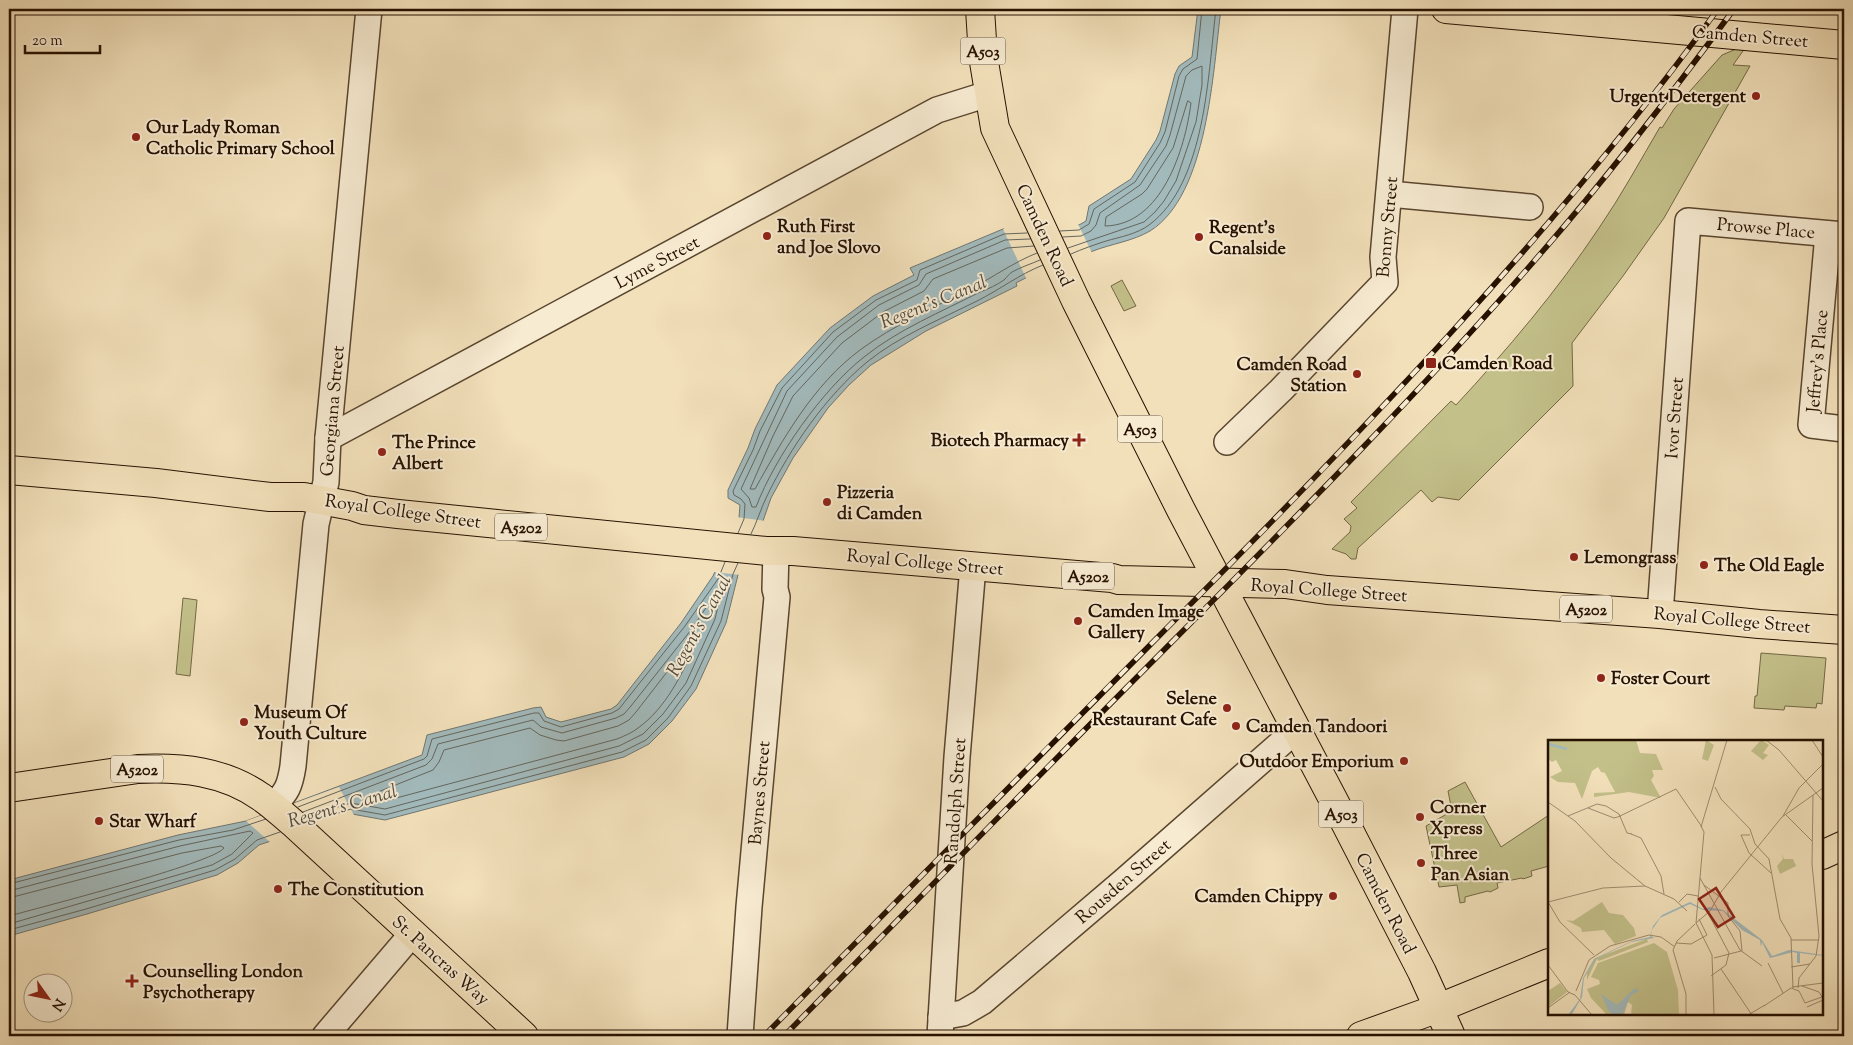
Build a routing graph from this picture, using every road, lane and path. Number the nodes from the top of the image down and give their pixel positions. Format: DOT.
graph roads {
  1 [pos="369,9"];
  2 [pos="980,9"];
  3 [pos="1405,9"];
  4 [pos="1446,9"];
  5 [pos="1499,11"];
  6 [pos="1844,44"];
  7 [pos="988,94"];
  8 [pos="1389,194"];
  9 [pos="1530,207"];
  10 [pos="1688,221"];
  11 [pos="1836,234"];
  12 [pos="1844,429"];
  13 [pos="328,438"];
  14 [pos="1227,442"];
  15 [pos="9,470"];
  16 [pos="321,500"];
  17 [pos="771,550"];
  18 [pos="973,566"];
  19 [pos="1217,582"];
  20 [pos="1660,614"];
  21 [pos="1844,630"];
  22 [pos="1296,730"];
  23 [pos="9,788"];
  24 [pos="275,808"];
  25 [pos="1844,845"];
  26 [pos="1823,855"];
  27 [pos="412,934"];
  28 [pos="1548,963"];
  29 [pos="1439,1008"];
  30 [pos="940,1026"];
  31 [pos="325,1036"];
  32 [pos="524,1036"];
  33 [pos="740,1036"];
  34 [pos="1361,1036"];
  35 [pos="1452,1036"];
  1 -- 13 [label="street, Georgiana Street"];
  2 -- 7 [label="main road, Camden Road / A503"];
  3 -- 8 [label="street, Bonny Street"];
  4 -- 5 [label="main road, Camden Street"];
  5 -- 6 [label="main road, Camden Street"];
  7 -- 13 [label="street, Lyme Street"];
  7 -- 19 [label="main road, Camden Road / A503"];
  8 -- 9 [label="street"];
  8 -- 14 [label="street, Bonny Street"];
  10 -- 11 [label="street, Prowse Place"];
  10 -- 20 [label="street, Ivor Street"];
  11 -- 12 [label="street, Jeffrey's Place"];
  13 -- 16 [label="street, Georgiana Street"];
  15 -- 16 [label="main road, Royal College Street / A5202"];
  16 -- 17 [label="main road, Royal College Street / A5202"];
  16 -- 24 [label="street, Georgiana Street"];
  17 -- 18 [label="main road, Royal College Street / A5202"];
  17 -- 33 [label="street, Baynes Street"];
  18 -- 19 [label="main road, Royal College Street / A5202"];
  18 -- 30 [label="street, Randolph Street"];
  19 -- 20 [label="main road, Royal College Street / A5202"];
  19 -- 22 [label="main road, Camden Road / A503"];
  20 -- 21 [label="main road, Royal College Street / A5202"];
  22 -- 29 [label="main road, Camden Road / A503"];
  22 -- 30 [label="street, Rousden Street"];
  23 -- 24 [label="main road, St. Pancras Way / A5202"];
  24 -- 27 [label="main road, St. Pancras Way / A5202"];
  25 -- 26 [label="main road"];
  27 -- 31 [label="street"];
  27 -- 32 [label="main road, St. Pancras Way / A5202"];
  28 -- 29 [label="main road"];
  29 -- 34 [label="main road"];
  29 -- 35 [label="main road, Camden Road / A503"];
}
